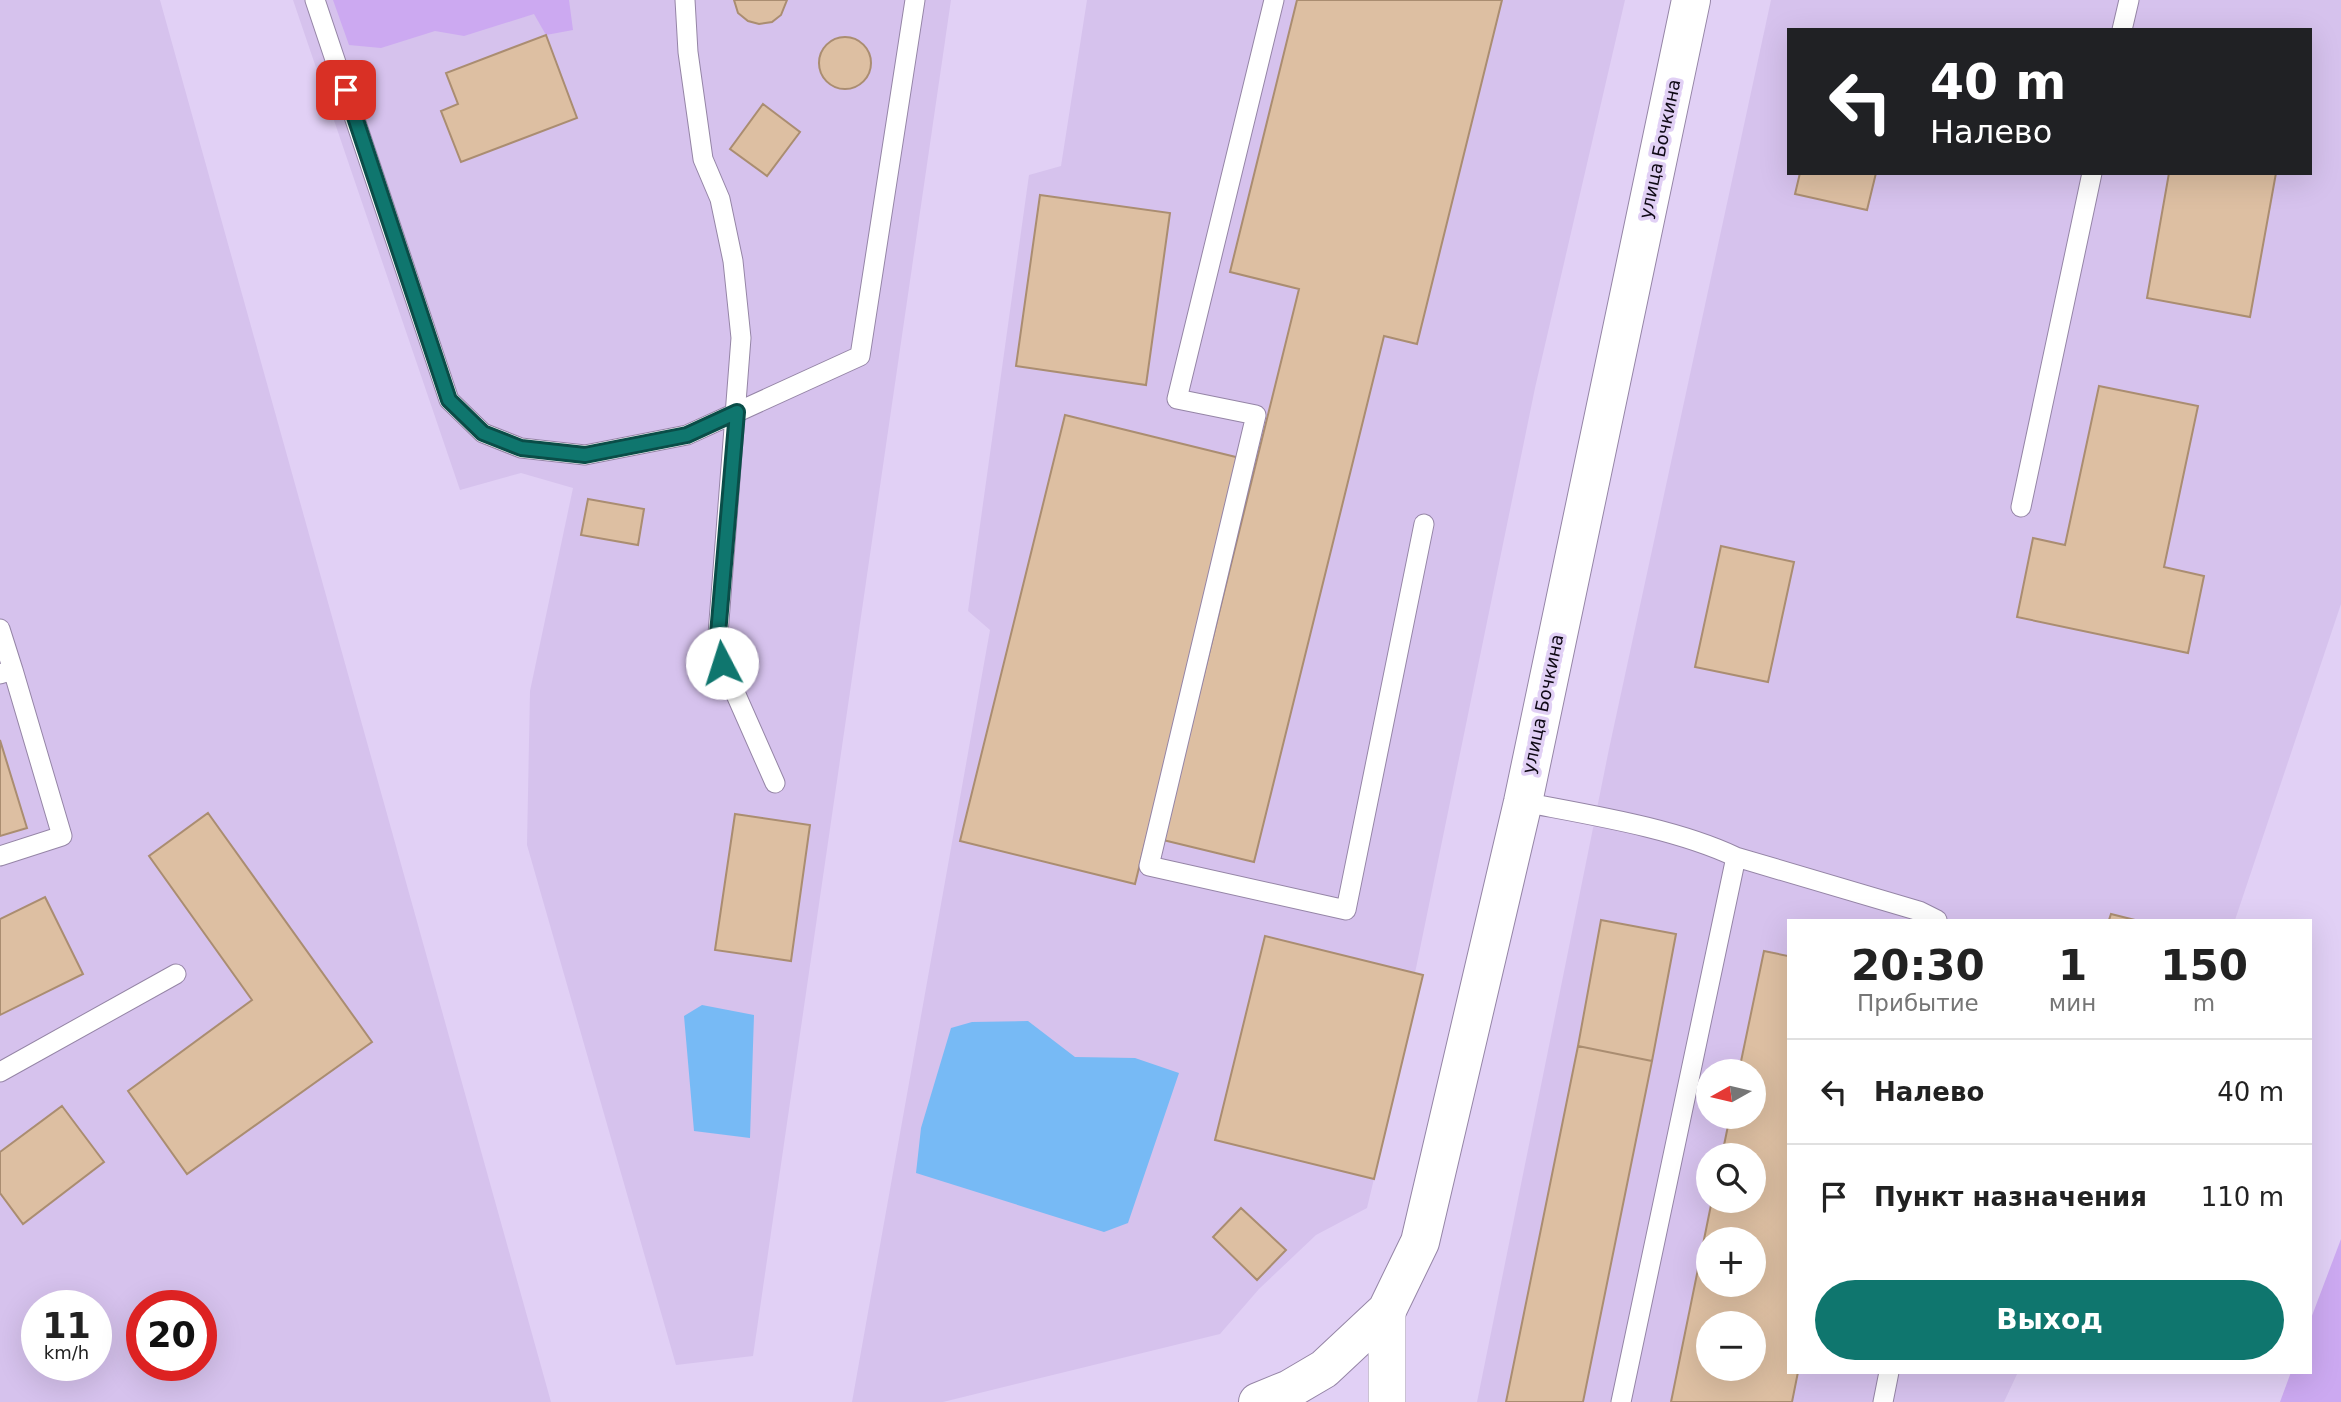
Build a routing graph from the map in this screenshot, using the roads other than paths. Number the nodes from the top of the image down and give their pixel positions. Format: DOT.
graph roads {
  1 [pos="315,0"];
  2 [pos="685,0"];
  3 [pos="915,0"];
  4 [pos="1274,0"];
  5 [pos="1692,0"];
  6 [pos="2129,0"];
  7 [pos="2122,28"];
  8 [pos="2092,175"];
  9 [pos="737,412"];
  10 [pos="2021,507"];
  11 [pos="1424,524"];
  12 [pos="0,629"];
  13 [pos="6,672"];
  14 [pos="775,783"];
  15 [pos="1523,802"];
  16 [pos="0,856"];
  17 [pos="1736,857"];
  18 [pos="1935,919"];
  19 [pos="176,974"];
  20 [pos="0,1072"];
  21 [pos="1387,1310"];
  22 [pos="1889,1374"];
  23 [pos="1258,1402"];
  24 [pos="1387,1402"];
  25 [pos="1621,1402"];
  26 [pos="1883,1402"];
  1 -- 9 [label="lane"];
  2 -- 9 [label="lane"];
  3 -- 9 [label="lane"];
  4 -- 11 [label="lane"];
  5 -- 15 [label="street, улица Бочкина"];
  6 -- 7 [label="lane"];
  8 -- 10 [label="lane"];
  9 -- 14 [label="lane"];
  12 -- 13 [label="lane"];
  13 -- 16 [label="lane"];
  15 -- 17 [label="lane"];
  15 -- 21 [label="street, улица Бочкина"];
  17 -- 18 [label="lane"];
  17 -- 25 [label="lane"];
  19 -- 20 [label="lane"];
  21 -- 23 [label="street"];
  21 -- 24 [label="street, улица Бочкина"];
  22 -- 26 [label="lane"];
}
